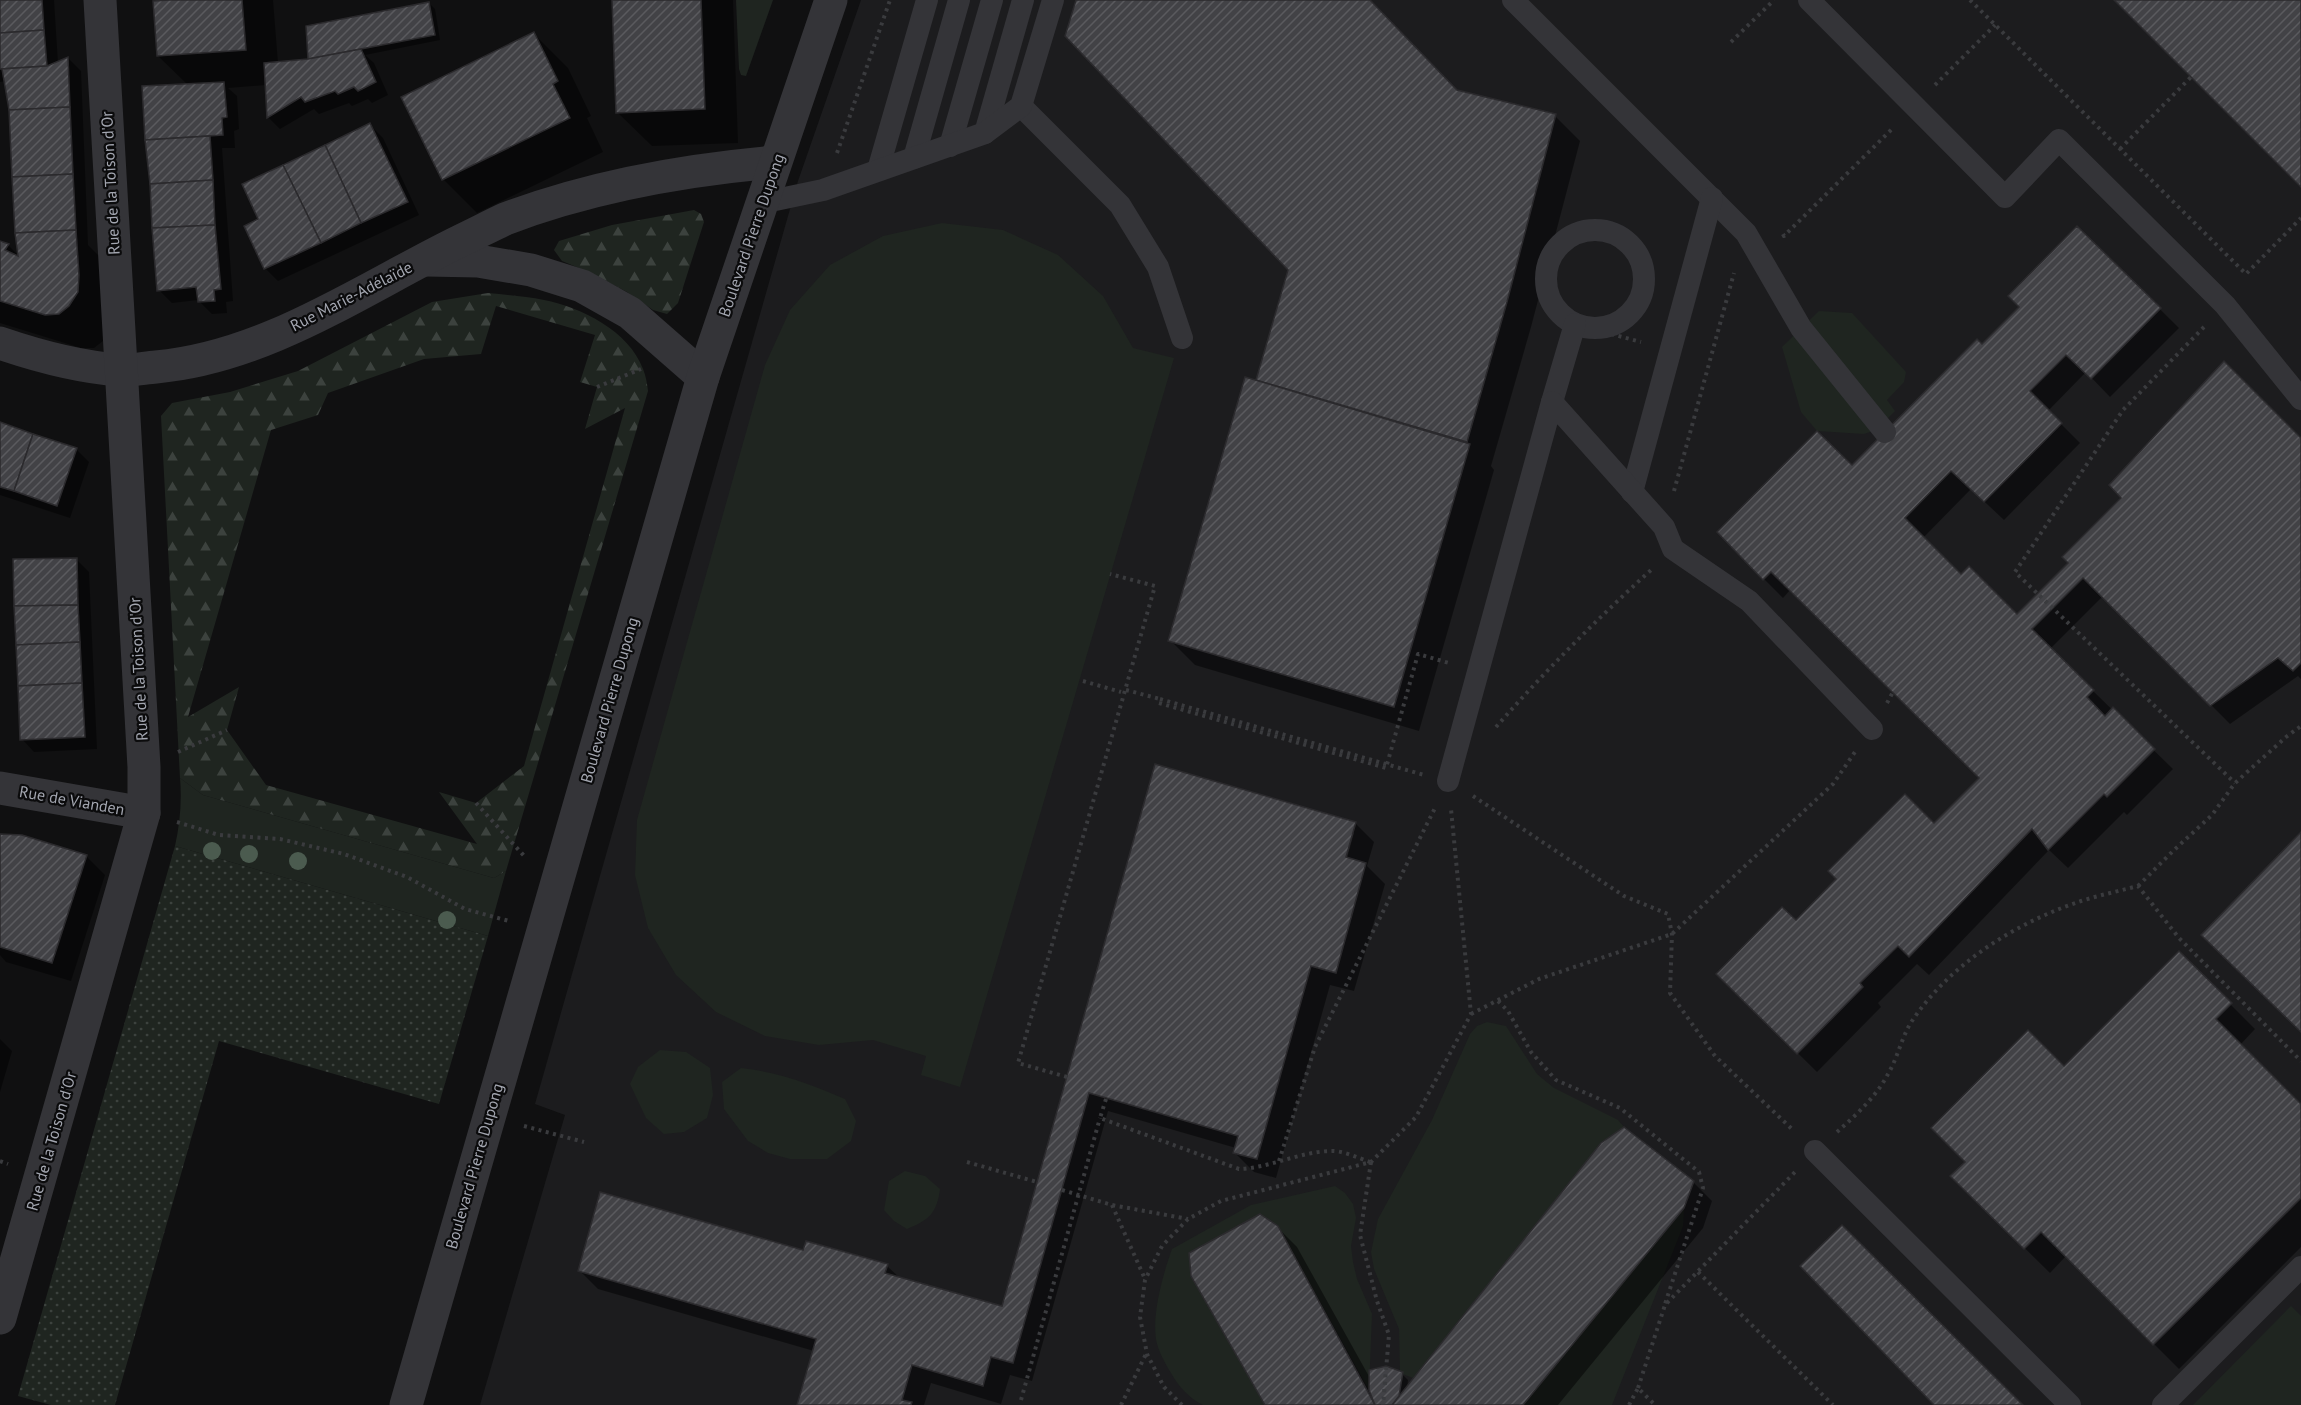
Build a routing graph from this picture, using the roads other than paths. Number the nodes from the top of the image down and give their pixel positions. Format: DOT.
graph roads {
  1 [pos="100,0"];
  2 [pos="831,0"];
  3 [pos="927,0"];
  4 [pos="959,0"];
  5 [pos="992,0"];
  6 [pos="1023,0"];
  7 [pos="1053,0"];
  8 [pos="1513,0"];
  9 [pos="1809,0"];
  10 [pos="1021,106"];
  11 [pos="985,133"];
  12 [pos="950,146"];
  13 [pos="914,158"];
  14 [pos="775,162"];
  15 [pos="878,170"];
  16 [pos="1712,198"];
  17 [pos="761,203"];
  18 [pos="422,260"];
  19 [pos="1575,324"];
  20 [pos="1182,338"];
  21 [pos="0,343"];
  22 [pos="121,370"];
  23 [pos="703,377"];
  24 [pos="2301,399"];
  25 [pos="1552,402"];
  26 [pos="1885,432"];
  27 [pos="1632,492"];
  28 [pos="1872,729"];
  29 [pos="1448,781"];
  30 [pos="0,788"];
  31 [pos="144,813"];
  32 [pos="1815,1151"];
  33 [pos="2301,1266"];
  34 [pos="0,1318"];
  35 [pos="406,1405"];
  36 [pos="2070,1405"];
  37 [pos="2163,1405"];
  1 -- 22 [label="street, Rue de la Toison d'Or"];
  2 -- 14 [label="street, Boulevard Pierre Dupong"];
  3 -- 15 [label="lane"];
  4 -- 13 [label="lane"];
  5 -- 12 [label="lane"];
  6 -- 11 [label="lane"];
  7 -- 10 [label="lane"];
  8 -- 16 [label="lane"];
  9 -- 24 [label="lane"];
  10 -- 11 [label="lane"];
  10 -- 20 [label="lane"];
  11 -- 12 [label="lane"];
  12 -- 13 [label="lane"];
  13 -- 15 [label="lane"];
  14 -- 17 [label="street, Boulevard Pierre Dupong"];
  14 -- 18 [label="street, Rue Marie-Adélaïde"];
  15 -- 17 [label="lane"];
  16 -- 26 [label="lane"];
  16 -- 27 [label="lane"];
  17 -- 23 [label="street, Boulevard Pierre Dupong"];
  18 -- 22 [label="street, Rue Marie-Adélaïde"];
  18 -- 23 [label="street, Rue Marie-Adélaïde"];
  19 -- 19 [label="lane"];
  19 -- 25 [label="lane"];
  21 -- 22 [label="street, Rue Marie-Adélaïde"];
  22 -- 31 [label="street, Rue de la Toison d'Or"];
  23 -- 35 [label="street, Boulevard Pierre Dupong"];
  25 -- 27 [label="lane"];
  25 -- 29 [label="lane"];
  27 -- 28 [label="lane"];
  30 -- 31 [label="street, Rue de Vianden"];
  31 -- 34 [label="street, Rue de la Toison d'Or"];
  32 -- 36 [label="lane"];
  33 -- 37 [label="lane"];
}
